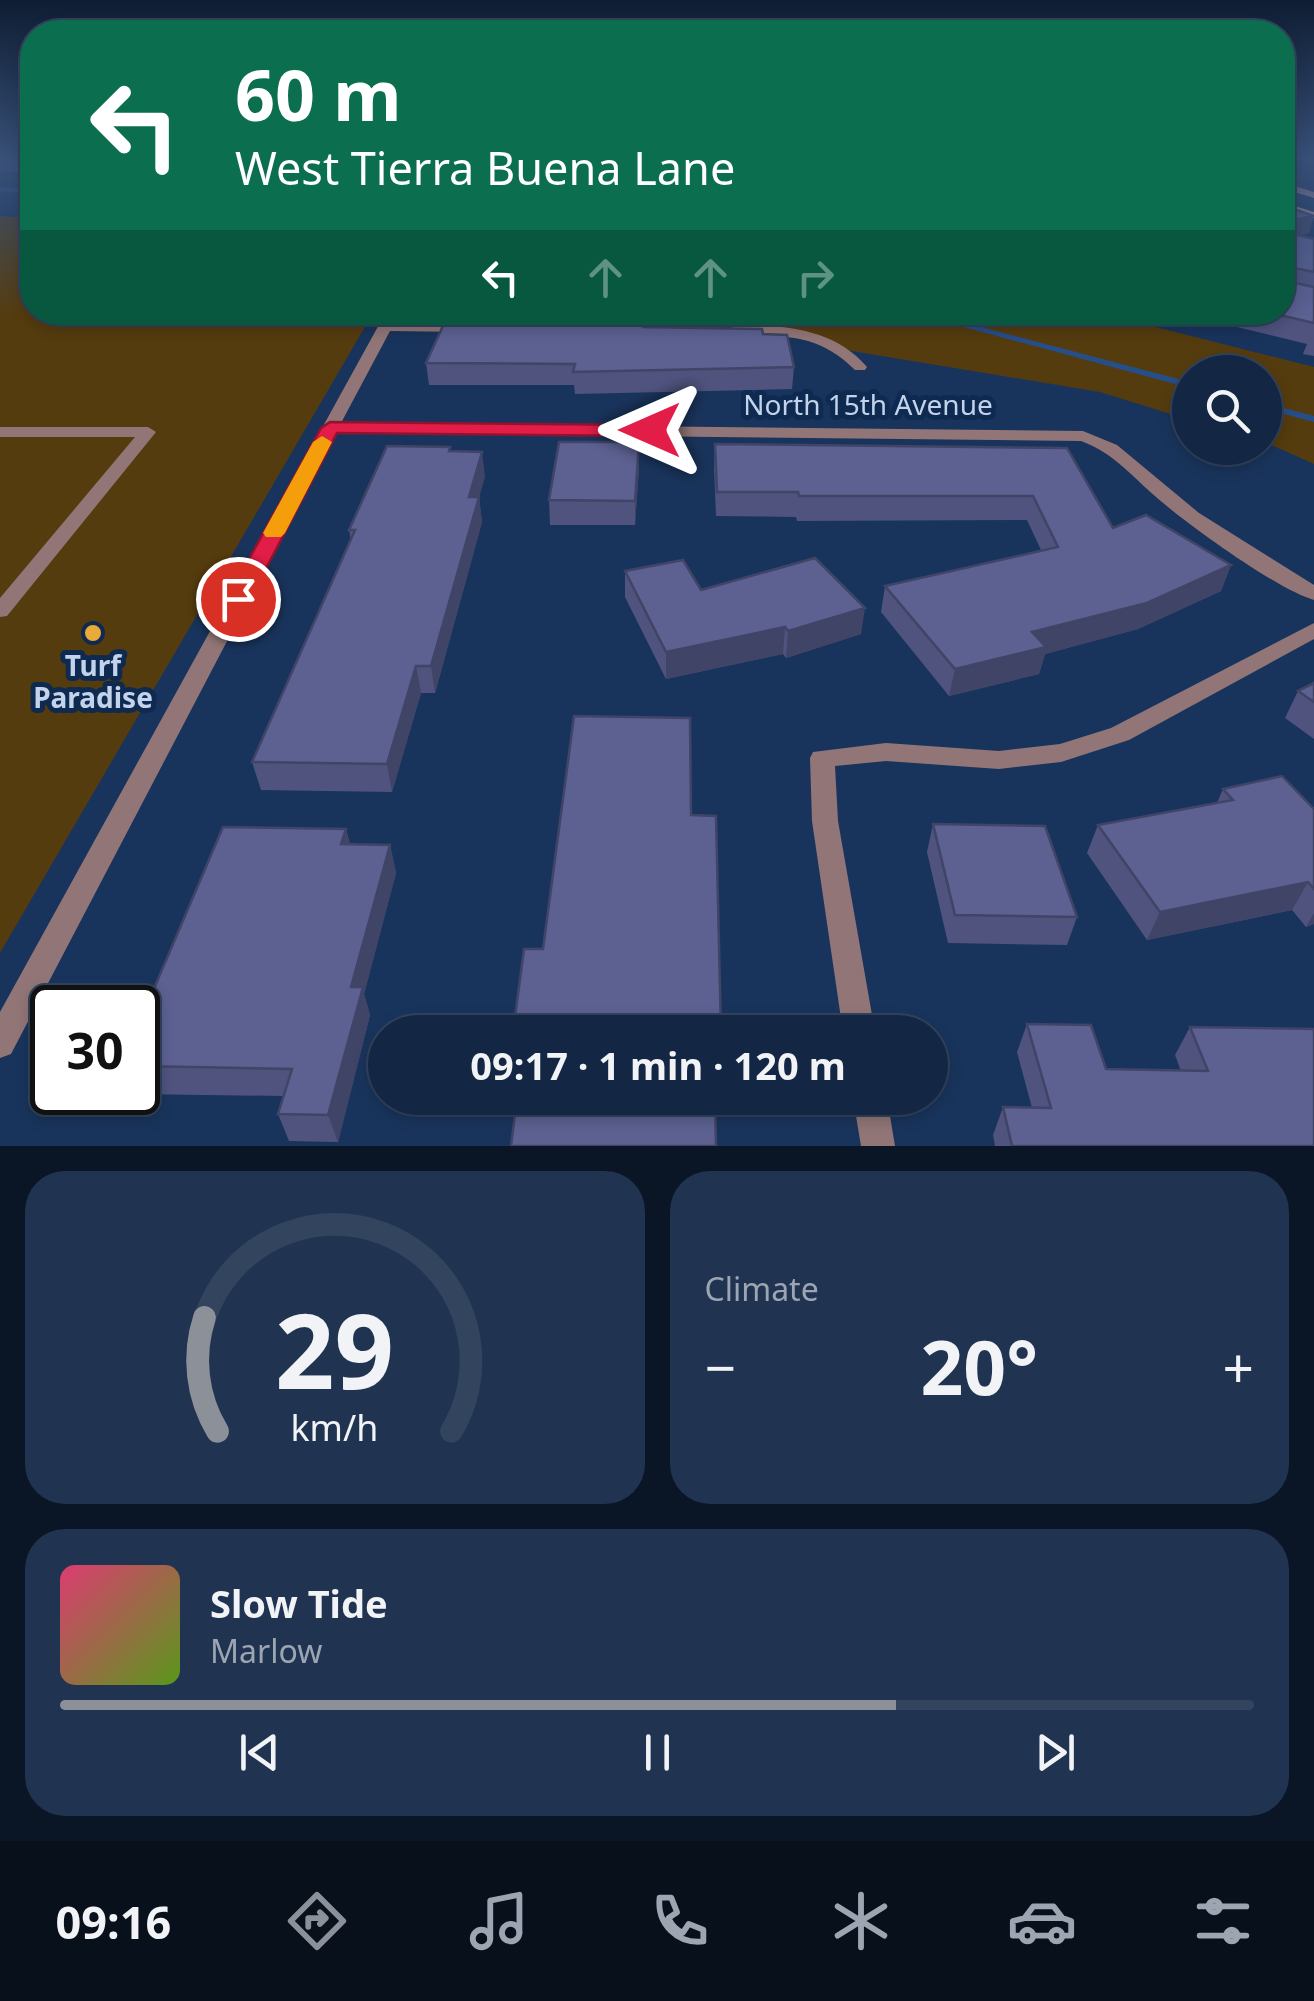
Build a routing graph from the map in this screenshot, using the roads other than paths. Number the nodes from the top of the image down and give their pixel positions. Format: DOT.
graph roads {
  1 [pos="386,325"];
  2 [pos="453,325"];
  3 [pos="491,328"];
  4 [pos="720,328"];
  5 [pos="860,367"];
  6 [pos="330,428"];
  7 [pos="0,432"];
  8 [pos="1314,594"];
  9 [pos="0,611"];
  10 [pos="1314,630"];
  11 [pos="857,1015"];
  12 [pos="0,1043"];
  13 [pos="873,1115"];
  14 [pos="878,1146"];
  1 -- 6 [label="street"];
  2 -- 3 [label="street"];
  4 -- 5 [label="street"];
  6 -- 8 [label="street, North 15th Avenue"];
  6 -- 12 [label="street"];
  7 -- 9 [label="street"];
  10 -- 11 [label="street"];
  13 -- 14 [label="street"];
}
